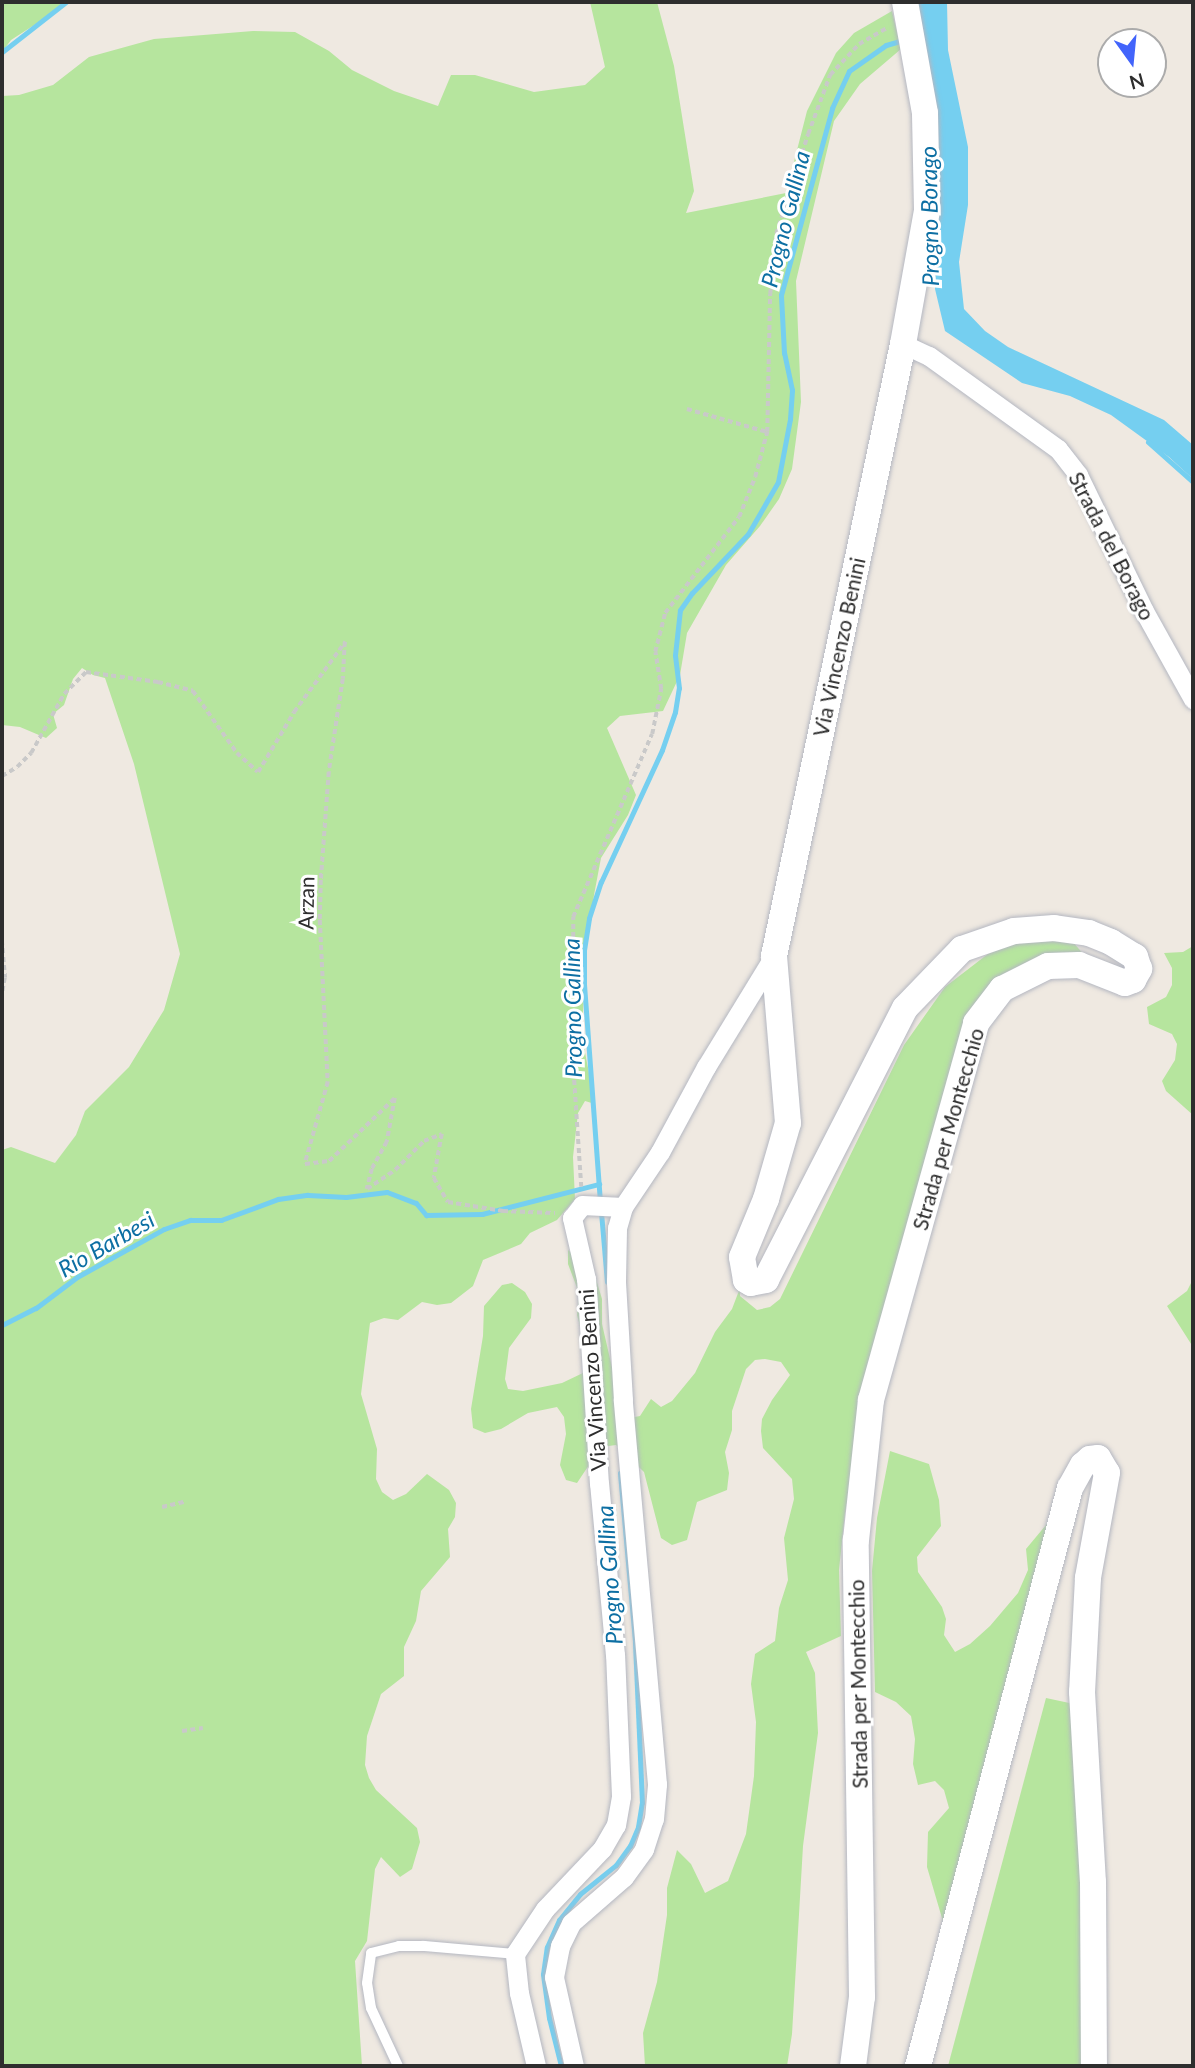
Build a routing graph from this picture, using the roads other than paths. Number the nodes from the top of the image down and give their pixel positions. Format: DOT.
graph roads {
  1 [pos="908,24"];
  2 [pos="903,344"];
  3 [pos="1193,699"];
  4 [pos="774,956"];
  5 [pos="618,1206"];
  6 [pos="515,1954"];
  7 [pos="398,2066"];
  8 [pos="536,2066"];
  9 [pos="574,2066"];
  10 [pos="853,2066"];
  11 [pos="918,2066"];
  12 [pos="1094,2066"];
  1 -- 2 [label="street, Via Vincenzo Benini"];
  2 -- 3 [label="street, Strada del Borago"];
  2 -- 4 [label="street, Via Vincenzo Benini"];
  4 -- 5 [label="street, Via Vincenzo Benini"];
  4 -- 10 [label="street, Strada per Montecchio"];
  5 -- 6 [label="street, Via Vincenzo Benini"];
  5 -- 9 [label="street, Via Vincenzo Benini"];
  6 -- 7 [label="lane"];
  6 -- 8 [label="street"];
  11 -- 12 [label="street"];
}
